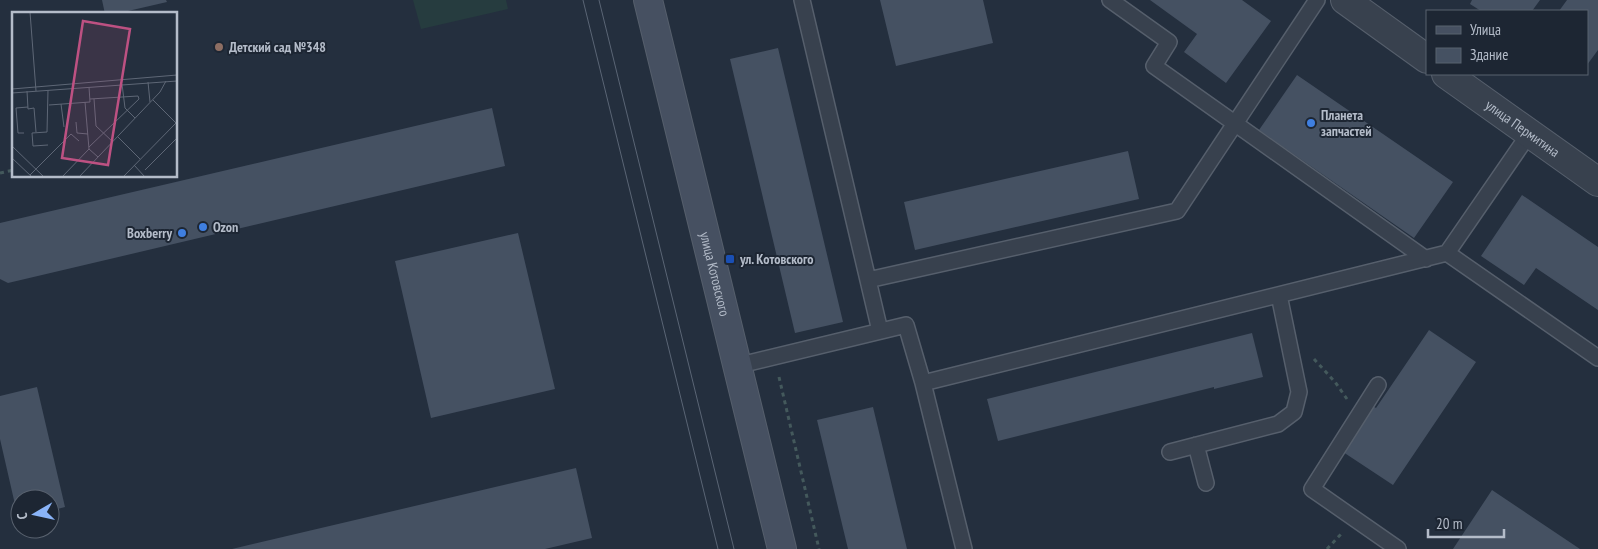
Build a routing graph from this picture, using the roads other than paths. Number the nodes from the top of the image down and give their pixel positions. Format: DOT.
graph roads {
  1 [pos="648,0"];
  2 [pos="802,0"];
  3 [pos="1110,0"];
  4 [pos="1318,0"];
  5 [pos="1345,0"];
  6 [pos="1426,59"];
  7 [pos="1447,75"];
  8 [pos="1235,123"];
  9 [pos="1529,134"];
  10 [pos="1598,182"];
  11 [pos="1447,254"];
  12 [pos="1426,258"];
  13 [pos="868,280"];
  14 [pos="1279,295"];
  15 [pos="880,331"];
  16 [pos="1598,358"];
  17 [pos="736,366"];
  18 [pos="923,383"];
  19 [pos="1378,385"];
  20 [pos="1196,445"];
  21 [pos="1170,452"];
  22 [pos="1206,484"];
  23 [pos="782,549"];
  24 [pos="964,549"];
  25 [pos="1398,549"];
  1 -- 17 [label="main road, улица Котовского"];
  2 -- 13 [label="lane"];
  3 -- 8 [label="lane"];
  4 -- 8 [label="lane"];
  5 -- 6 [label="street"];
  7 -- 9 [label="street, улица Пермитина"];
  8 -- 12 [label="lane"];
  8 -- 13 [label="lane"];
  9 -- 10 [label="street, улица Пермитина"];
  9 -- 11 [label="lane"];
  11 -- 12 [label="lane"];
  11 -- 16 [label="lane"];
  12 -- 14 [label="lane"];
  13 -- 15 [label="lane"];
  14 -- 18 [label="lane"];
  14 -- 20 [label="lane"];
  15 -- 17 [label="lane"];
  15 -- 18 [label="lane"];
  17 -- 23 [label="main road, улица Котовского"];
  18 -- 24 [label="lane"];
  19 -- 25 [label="lane"];
  20 -- 21 [label="lane"];
  20 -- 22 [label="lane"];
}
